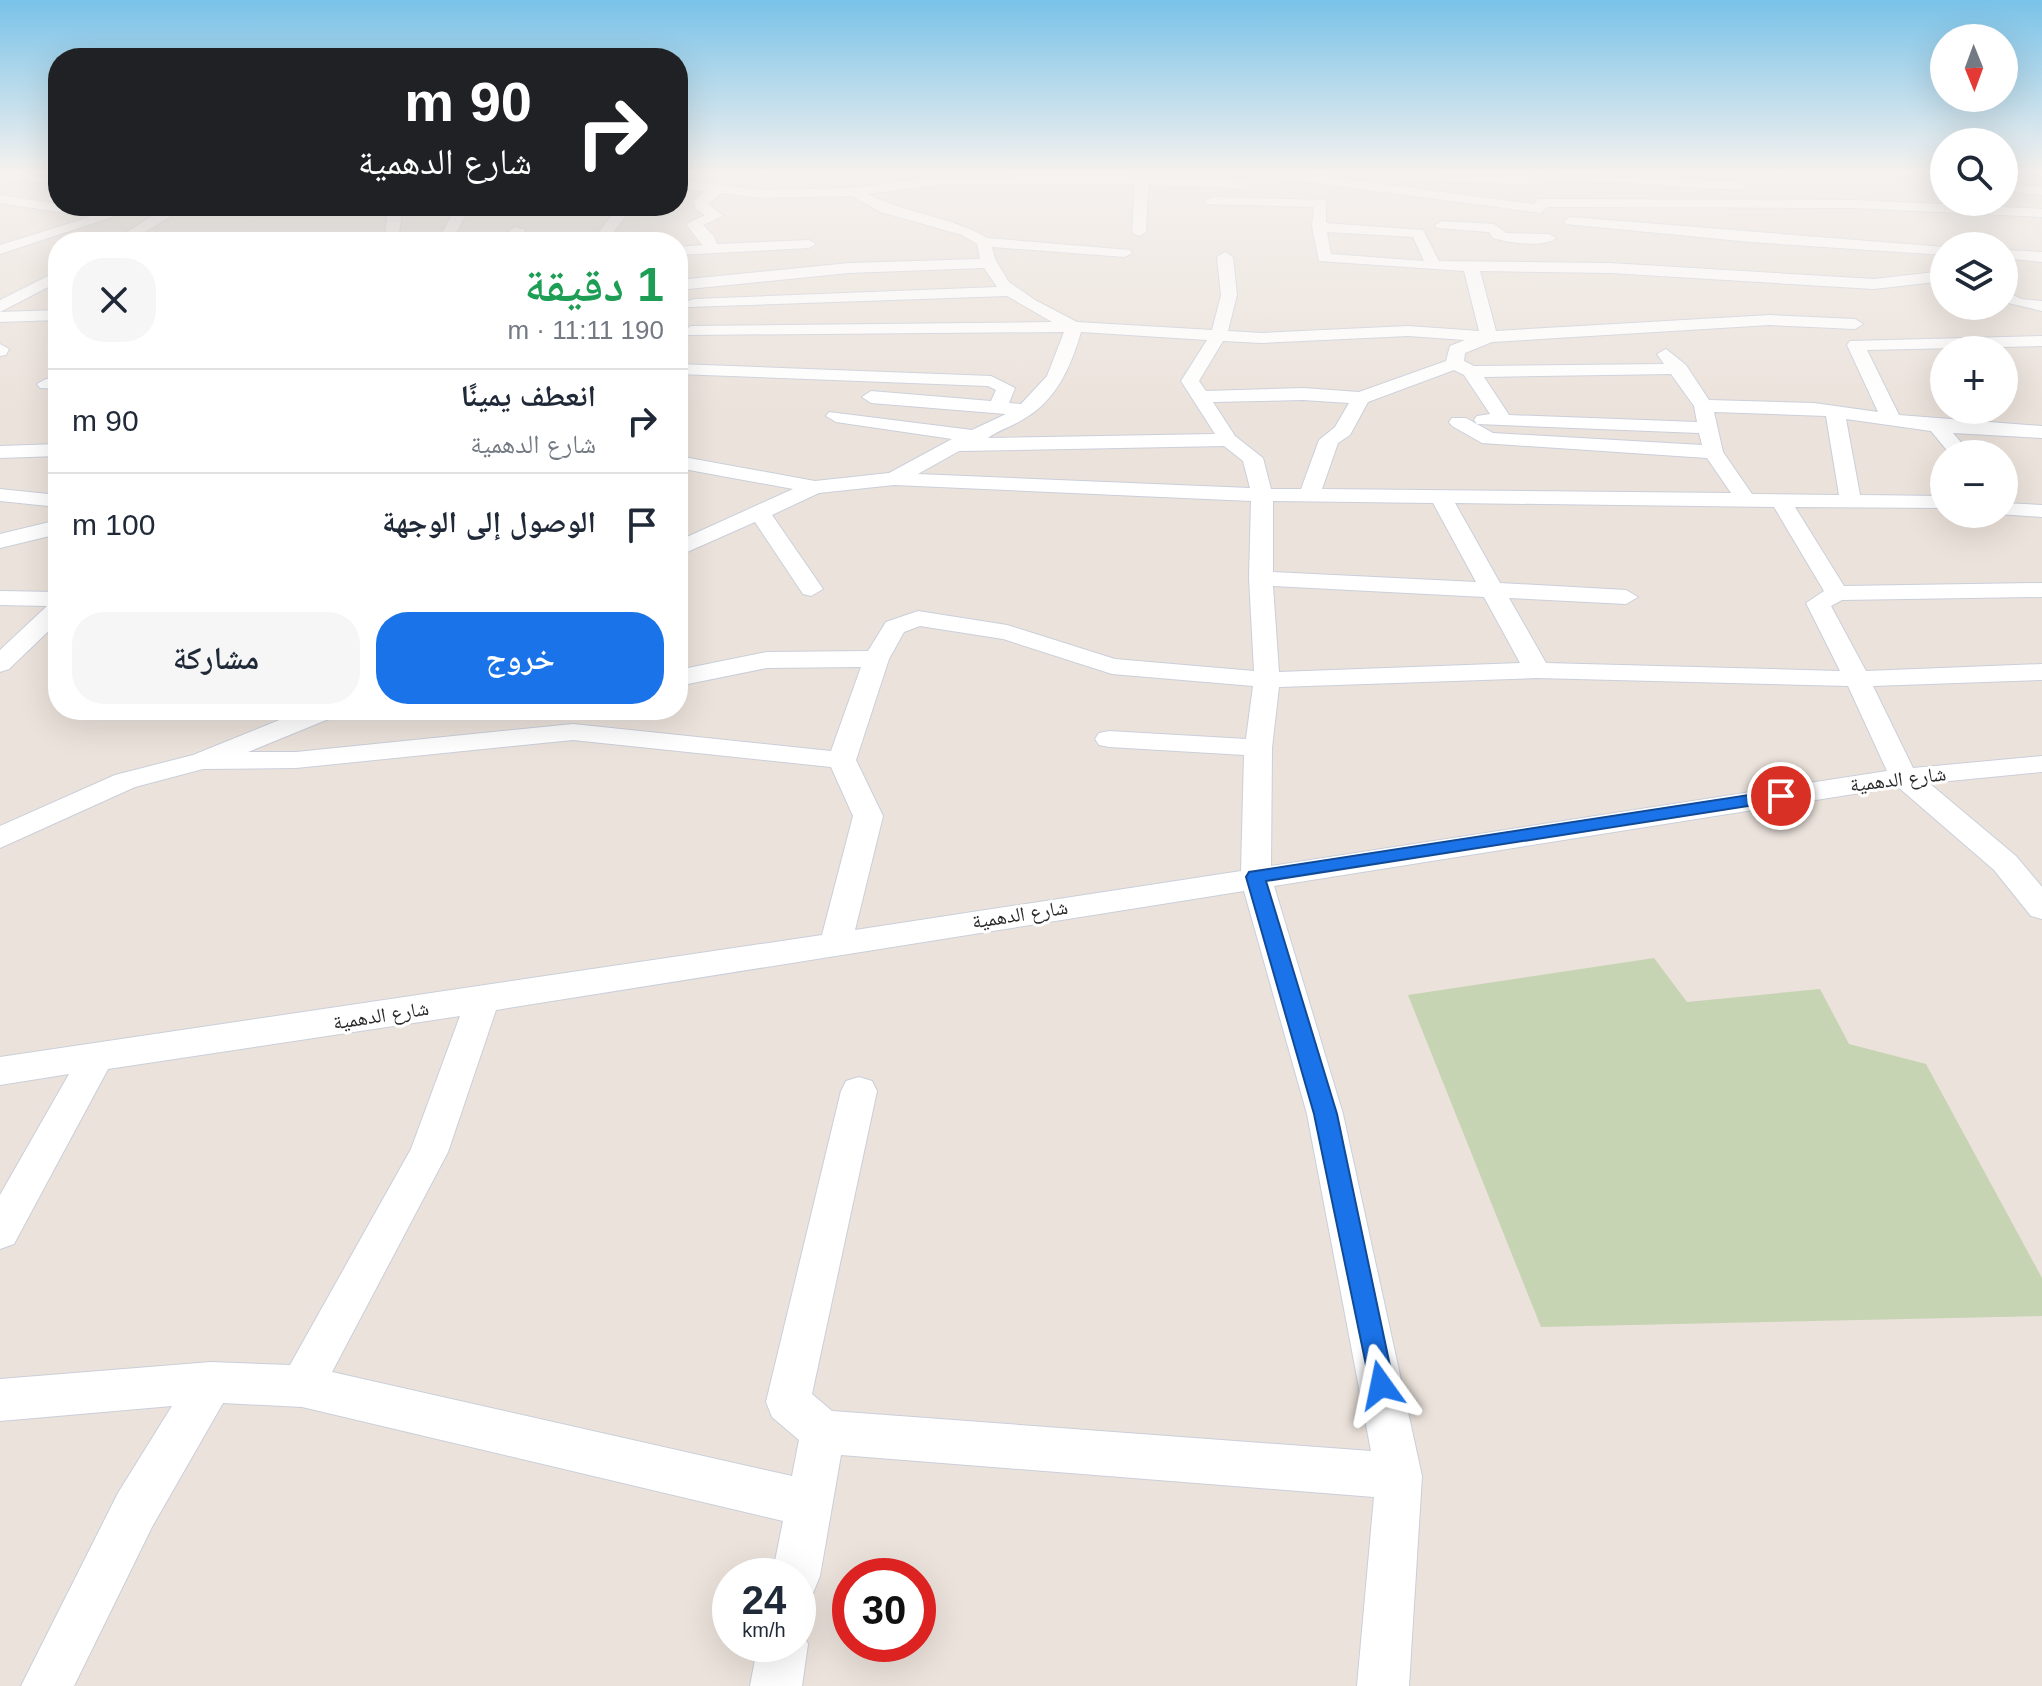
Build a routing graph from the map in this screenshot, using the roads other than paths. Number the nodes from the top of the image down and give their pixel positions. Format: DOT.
graph roads {
  1 [pos="985,253"];
  2 [pos="1121,253"];
  3 [pos="1125,253"];
  4 [pos="1323,253"];
  5 [pos="1428,253"];
  6 [pos="1556,253"];
  7 [pos="1765,253"];
  8 [pos="1893,253"];
  9 [pos="1225,257"];
  10 [pos="2018,260"];
  11 [pos="985,263"];
  12 [pos="1434,266"];
  13 [pos="1471,267"];
  14 [pos="2039,268"];
  15 [pos="1564,269"];
  16 [pos="1930,271"];
  17 [pos="2018,271"];
  18 [pos="1930,277"];
  19 [pos="48,281"];
  20 [pos="1803,282"];
  21 [pos="688,284"];
  22 [pos="0,291"];
  23 [pos="1006,291"];
  24 [pos="688,294"];
  25 [pos="23,295"];
  26 [pos="2018,301"];
  27 [pos="694,304"];
  28 [pos="2018,306"];
  29 [pos="2042,306"];
  30 [pos="0,307"];
  31 [pos="48,315"];
  32 [pos="0,317"];
  33 [pos="1855,324"];
  34 [pos="1074,327"];
  35 [pos="1642,328"];
  36 [pos="2042,329"];
  37 [pos="1216,336"];
  38 [pos="1489,337"];
  39 [pos="2042,341"];
  40 [pos="688,342"];
  41 [pos="1877,344"];
  42 [pos="688,353"];
  43 [pos="688,354"];
  44 [pos="1463,367"];
  45 [pos="1680,369"];
  46 [pos="1534,373"];
  47 [pos="871,397"];
  48 [pos="1200,397"];
  49 [pos="1361,398"];
  50 [pos="1703,406"];
  51 [pos="997,408"];
  52 [pos="1028,410"];
  53 [pos="1835,412"];
  54 [pos="836,416"];
  55 [pos="1502,419"];
  56 [pos="1891,419"];
  57 [pos="1568,421"];
  58 [pos="1937,426"];
  59 [pos="1710,428"];
  60 [pos="2042,432"];
  61 [pos="979,437"];
  62 [pos="1228,440"];
  63 [pos="1949,440"];
  64 [pos="955,445"];
  65 [pos="1593,447"];
  66 [pos="48,450"];
  67 [pos="0,452"];
  68 [pos="1713,452"];
  69 [pos="688,464"];
  70 [pos="894,479"];
  71 [pos="815,487"];
  72 [pos="0,495"];
  73 [pos="1262,495"];
  74 [pos="1309,495"];
  75 [pos="1440,496"];
  76 [pos="1632,497"];
  77 [pos="1744,497"];
  78 [pos="1779,498"];
  79 [pos="48,500"];
  80 [pos="1850,500"];
  81 [pos="1930,502"];
  82 [pos="2018,508"];
  83 [pos="2042,511"];
  84 [pos="759,512"];
  85 [pos="48,529"];
  86 [pos="0,541"];
  87 [pos="688,544"];
  88 [pos="1261,578"];
  89 [pos="811,589"];
  90 [pos="1493,589"];
  91 [pos="2042,590"];
  92 [pos="1837,593"];
  93 [pos="1626,597"];
  94 [pos="0,598"];
  95 [pos="48,599"];
  96 [pos="48,618"];
  97 [pos="876,659"];
  98 [pos="1,663"];
  99 [pos="1537,670"];
  100 [pos="2042,672"];
  101 [pos="688,676"];
  102 [pos="1857,679"];
  103 [pos="1267,680"];
  104 [pos="303,720"];
  105 [pos="577,721"];
  106 [pos="1109,739"];
  107 [pos="1258,748"];
  108 [pos="842,760"];
  109 [pos="203,761"];
  110 [pos="2042,764"];
  111 [pos="1904,777"];
  112 [pos="0,838"];
  113 [pos="1256,877"];
  114 [pos="2042,908"];
  115 [pos="836,943"];
  116 [pos="483,1000"];
  117 [pos="96,1058"];
  118 [pos="0,1071"];
  119 [pos="859,1091"];
  120 [pos="0,1232"];
  121 [pos="211,1382"];
  122 [pos="302,1386"];
  123 [pos="0,1400"];
  124 [pos="823,1432"];
  125 [pos="1399,1476"];
  126 [pos="810,1504"];
  127 [pos="800,1558"];
  128 [pos="780,1662"];
  129 [pos="47,1686"];
  130 [pos="776,1686"];
  131 [pos="1383,1686"];
  1 -- 11 [label="street"];
  2 -- 3 [label="street"];
  4 -- 12 [label="street"];
  5 -- 12 [label="street"];
  6 -- 15 [label="street"];
  7 -- 20 [label="street"];
  8 -- 16 [label="street"];
  9 -- 37 [label="street"];
  10 -- 14 [label="street"];
  11 -- 21 [label="street"];
  11 -- 23 [label="street"];
  12 -- 13 [label="street"];
  13 -- 15 [label="street"];
  13 -- 38 [label="street"];
  14 -- 17 [label="street"];
  15 -- 20 [label="street"];
  18 -- 20 [label="street"];
  19 -- 25 [label="street"];
  20 -- 33 [label="street"];
  22 -- 25 [label="street"];
  23 -- 27 [label="street"];
  23 -- 34 [label="street"];
  24 -- 27 [label="street"];
  25 -- 30 [label="street"];
  26 -- 29 [label="street"];
  27 -- 40 [label="street"];
  28 -- 36 [label="street"];
  31 -- 32 [label="street"];
  33 -- 35 [label="street"];
  33 -- 41 [label="street"];
  34 -- 37 [label="street"];
  34 -- 42 [label="street"];
  34 -- 52 [label="street"];
  35 -- 38 [label="street"];
  35 -- 45 [label="street"];
  37 -- 38 [label="street"];
  37 -- 48 [label="street"];
  38 -- 44 [label="street"];
  39 -- 41 [label="street"];
  41 -- 56 [label="street"];
  43 -- 51 [label="street"];
  44 -- 46 [label="street"];
  44 -- 49 [label="street"];
  44 -- 55 [label="street"];
  45 -- 46 [label="street"];
  45 -- 50 [label="street"];
  46 -- 57 [label="street"];
  47 -- 51 [label="street"];
  48 -- 49 [label="street"];
  48 -- 62 [label="street"];
  49 -- 74 [label="street"];
  50 -- 53 [label="street"];
  50 -- 59 [label="street"];
  51 -- 52 [label="street"];
  52 -- 61 [label="street"];
  53 -- 56 [label="street"];
  53 -- 80 [label="street"];
  54 -- 61 [label="street"];
  55 -- 57 [label="street"];
  55 -- 65 [label="street"];
  56 -- 58 [label="street"];
  57 -- 59 [label="street"];
  57 -- 65 [label="street"];
  58 -- 60 [label="street"];
  58 -- 63 [label="street"];
  59 -- 68 [label="street"];
  61 -- 64 [label="street"];
  62 -- 64 [label="street"];
  62 -- 73 [label="street"];
  64 -- 70 [label="street"];
  65 -- 68 [label="street"];
  65 -- 76 [label="street"];
  66 -- 67 [label="street"];
  68 -- 77 [label="street"];
  69 -- 71 [label="street"];
  70 -- 71 [label="street"];
  70 -- 73 [label="street"];
  71 -- 84 [label="street"];
  72 -- 79 [label="street"];
  73 -- 74 [label="street"];
  73 -- 88 [label="street"];
  74 -- 75 [label="street"];
  75 -- 76 [label="street"];
  75 -- 90 [label="street"];
  76 -- 77 [label="street"];
  77 -- 78 [label="street"];
  78 -- 80 [label="street"];
  78 -- 92 [label="street"];
  80 -- 81 [label="street"];
  82 -- 83 [label="street"];
  84 -- 87 [label="street"];
  84 -- 89 [label="street"];
  85 -- 86 [label="street"];
  88 -- 90 [label="street"];
  88 -- 103 [label="street"];
  90 -- 93 [label="street"];
  90 -- 99 [label="street"];
  91 -- 92 [label="street"];
  92 -- 102 [label="street"];
  94 -- 95 [label="street"];
  96 -- 98 [label="street"];
  97 -- 101 [label="street"];
  97 -- 103 [label="street"];
  97 -- 108 [label="street"];
  99 -- 102 [label="street"];
  99 -- 103 [label="street"];
  100 -- 102 [label="street"];
  102 -- 111 [label="street"];
  103 -- 107 [label="street"];
  104 -- 109 [label="street"];
  105 -- 108 [label="street"];
  105 -- 109 [label="street"];
  106 -- 107 [label="street"];
  107 -- 113 [label="street"];
  108 -- 115 [label="street"];
  109 -- 112 [label="street"];
  110 -- 111 [label="street, شارع الدهمية"];
  111 -- 113 [label="street, شارع الدهمية"];
  111 -- 114 [label="street"];
  113 -- 115 [label="street, شارع الدهمية"];
  113 -- 125 [label="street"];
  115 -- 116 [label="street, شارع الدهمية"];
  116 -- 117 [label="street, شارع الدهمية"];
  116 -- 122 [label="street"];
  117 -- 118 [label="street, شارع الدهمية"];
  117 -- 120 [label="street"];
  119 -- 124 [label="street"];
  121 -- 122 [label="street"];
  121 -- 123 [label="street"];
  121 -- 129 [label="street"];
  122 -- 126 [label="street"];
  124 -- 125 [label="street"];
  124 -- 126 [label="street"];
  125 -- 131 [label="street"];
  126 -- 127 [label="street"];
  128 -- 130 [label="street"];
}
